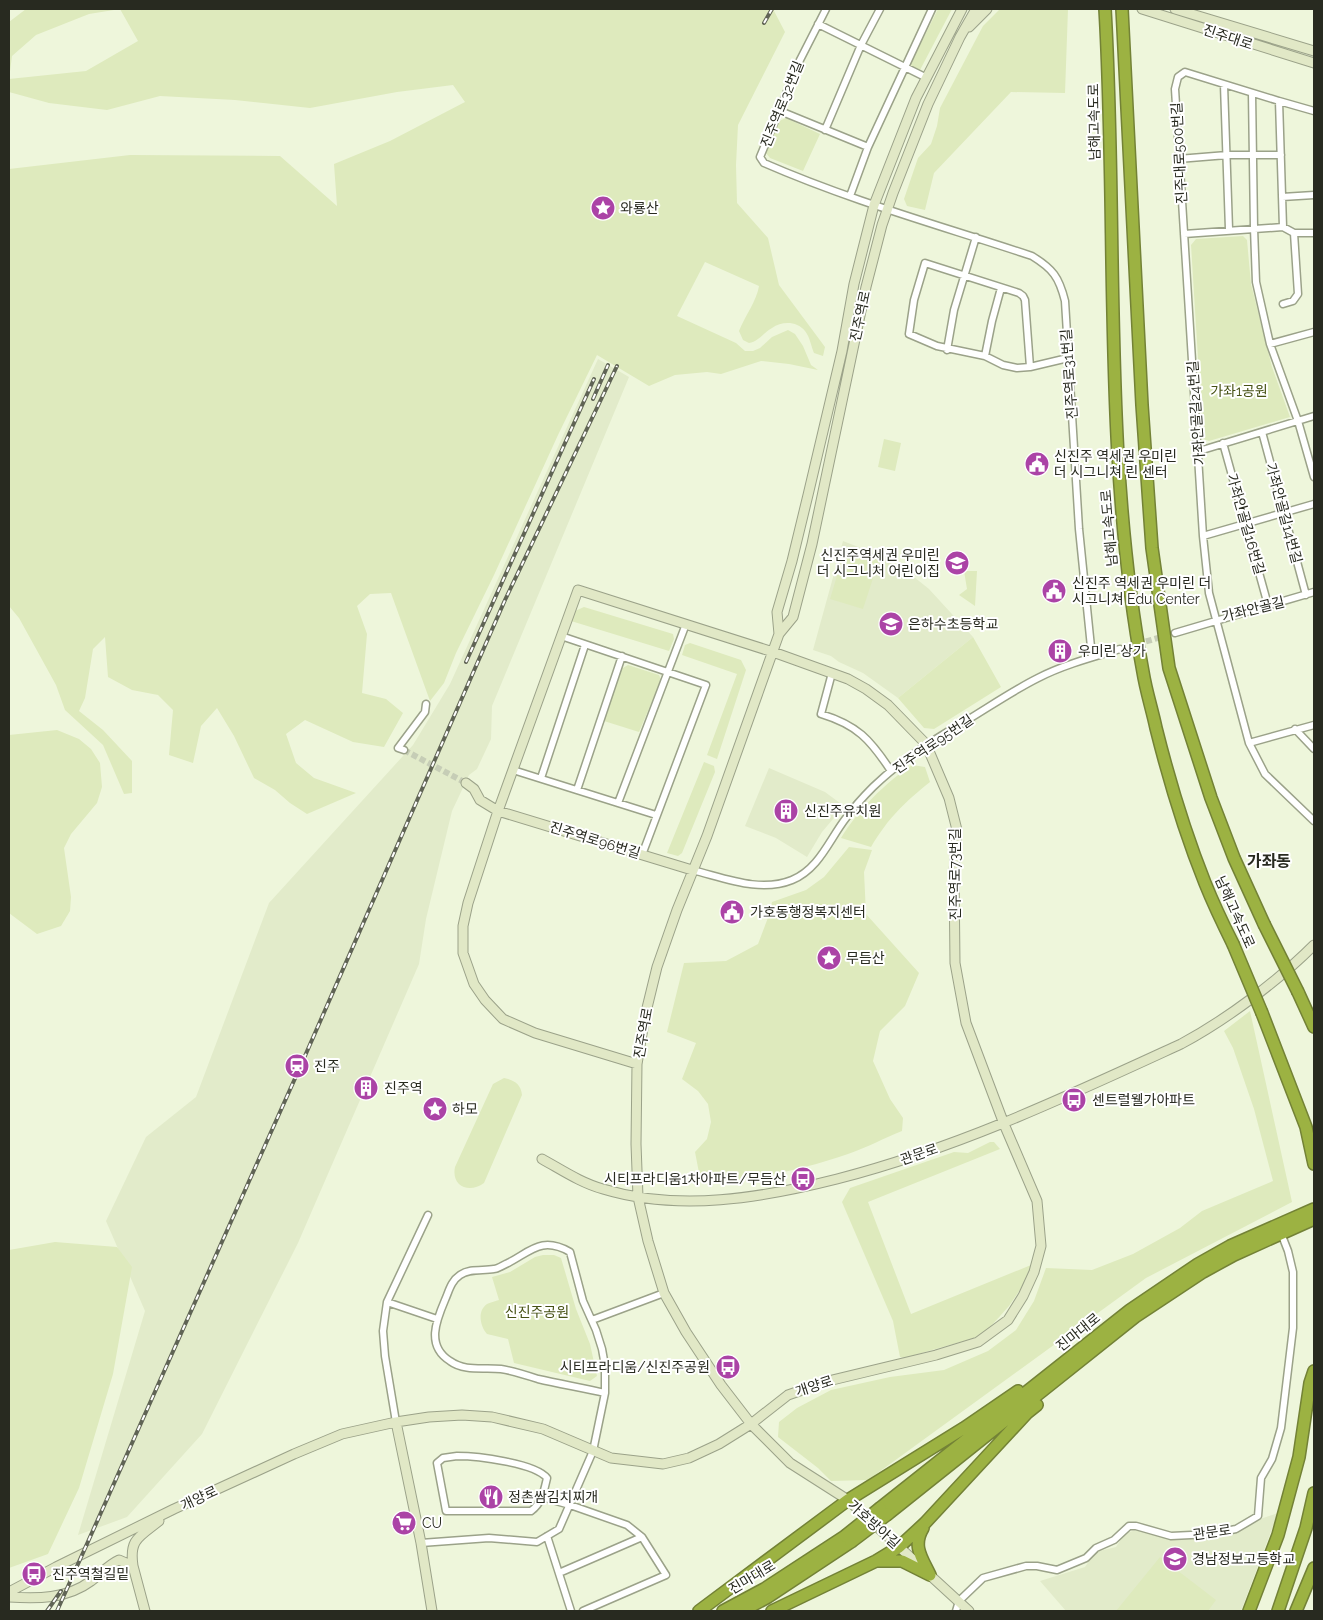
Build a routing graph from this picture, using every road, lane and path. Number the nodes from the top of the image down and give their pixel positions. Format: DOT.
graph roads {
  1 [pos="826,9"];
  2 [pos="880,9"];
  3 [pos="932,9"];
  4 [pos="962,9"];
  5 [pos="976,9"];
  6 [pos="987,9"];
  7 [pos="1105,9"];
  8 [pos="1122,9"];
  9 [pos="1142,9"];
  10 [pos="1175,9"];
  11 [pos="818,24"];
  12 [pos="960,37"];
  13 [pos="861,46"];
  14 [pos="1314,51"];
  15 [pos="1314,63"];
  16 [pos="904,68"];
  17 [pos="926,78"];
  18 [pos="1224,86"];
  19 [pos="1252,94"];
  20 [pos="1279,102"];
  21 [pos="780,111"];
  22 [pos="1314,111"];
  23 [pos="825,130"];
  24 [pos="868,147"];
  25 [pos="1227,155"];
  26 [pos="1254,155"];
  27 [pos="1281,155"];
  28 [pos="1178,159"];
  29 [pos="1314,195"];
  30 [pos="850,196"];
  31 [pos="1282,197"];
  32 [pos="874,205"];
  33 [pos="887,210"];
  34 [pos="1283,227"];
  35 [pos="1254,228"];
  36 [pos="1229,229"];
  37 [pos="1294,233"];
  38 [pos="1314,233"];
  39 [pos="1184,234"];
  40 [pos="976,237"];
  41 [pos="964,276"];
  42 [pos="1002,288"];
  43 [pos="1283,304"];
  44 [pos="1314,332"];
  45 [pos="1270,344"];
  46 [pos="946,350"];
  47 [pos="986,356"];
  48 [pos="1068,358"];
  49 [pos="1030,367"];
  50 [pos="1314,416"];
  51 [pos="1298,421"];
  52 [pos="1262,432"];
  53 [pos="1223,443"];
  54 [pos="1198,451"];
  55 [pos="1314,477"];
  56 [pos="1314,504"];
  57 [pos="1285,513"];
  58 [pos="1245,524"];
  59 [pos="1203,536"];
  60 [pos="1314,592"];
  61 [pos="1209,593"];
  62 [pos="1306,595"];
  63 [pos="1268,605"];
  64 [pos="1217,621"];
  65 [pos="686,624"];
  66 [pos="1175,633"];
  67 [pos="779,634"];
  68 [pos="561,636"];
  69 [pos="585,645"];
  70 [pos="1120,648"];
  71 [pos="773,652"];
  72 [pos="622,656"];
  73 [pos="1092,657"];
  74 [pos="668,672"];
  75 [pos="832,673"];
  76 [pos="426,704"];
  77 [pos="1314,725"];
  78 [pos="1295,728"];
  79 [pos="1249,743"];
  80 [pos="926,744"];
  81 [pos="1314,749"];
  82 [pos="404,750"];
  83 [pos="513,770"];
  84 [pos="890,771"];
  85 [pos="541,778"];
  86 [pos="466,783"];
  87 [pos="577,790"];
  88 [pos="618,802"];
  89 [pos="498,811"];
  90 [pos="656,815"];
  91 [pos="1314,822"];
  92 [pos="642,855"];
  93 [pos="692,870"];
  94 [pos="1314,945"];
  95 [pos="1314,1027"];
  96 [pos="637,1064"];
  97 [pos="1004,1124"];
  98 [pos="542,1159"];
  99 [pos="1314,1164"];
  100 [pos="638,1197"];
  101 [pos="1314,1209"];
  102 [pos="428,1214"];
  103 [pos="1314,1218"];
  104 [pos="1281,1233"];
  105 [pos="664,1293"];
  106 [pos="387,1302"];
  107 [pos="437,1319"];
  108 [pos="592,1320"];
  109 [pos="1090,1353"];
  110 [pos="1314,1372"];
  111 [pos="1051,1373"];
  112 [pos="605,1393"];
  113 [pos="396,1422"];
  114 [pos="751,1424"];
  115 [pos="593,1451"];
  116 [pos="1314,1493"];
  117 [pos="542,1497"];
  118 [pos="848,1500"];
  119 [pos="570,1505"];
  120 [pos="174,1509"];
  121 [pos="884,1511"];
  122 [pos="925,1524"];
  123 [pos="547,1536"];
  124 [pos="642,1538"];
  125 [pos="848,1539"];
  126 [pos="133,1543"];
  127 [pos="421,1544"];
  128 [pos="899,1547"];
  129 [pos="876,1561"];
  130 [pos="111,1564"];
  131 [pos="133,1566"];
  132 [pos="1314,1568"];
  133 [pos="559,1574"];
  134 [pos="930,1575"];
  135 [pos="9,1592"];
  136 [pos="9,1597"];
  137 [pos="959,1602"];
  138 [pos="145,1611"];
  139 [pos="432,1611"];
  140 [pos="571,1611"];
  141 [pos="583,1611"];
  142 [pos="699,1611"];
  143 [pos="723,1611"];
  144 [pos="742,1611"];
  145 [pos="772,1611"];
  146 [pos="956,1611"];
  147 [pos="969,1611"];
  148 [pos="1249,1611"];
  149 [pos="1278,1611"];
  150 [pos="1296,1611"];
  1 -- 11 [label="street, 진주역로32번길"];
  2 -- 13 [label="street"];
  3 -- 16 [label="street"];
  4 -- 17 [label="street, 진주역로"];
  5 -- 12 [label="street, 진주역로"];
  6 -- 12 [label="street"];
  7 -- 99 [label="highway, 남해고속도로, bridge"];
  8 -- 95 [label="highway, 남해고속도로, bridge"];
  9 -- 15 [label="street, 진주대로"];
  10 -- 14 [label="street, 진주대로"];
  11 -- 13 [label="street"];
  11 -- 21 [label="street, 진주역로32번길"];
  12 -- 33 [label="street, 진주역로"];
  13 -- 16 [label="street"];
  13 -- 23 [label="street"];
  16 -- 17 [label="street"];
  16 -- 24 [label="street"];
  17 -- 32 [label="street, 진주역로"];
  18 -- 19 [label="street, 진주대로500번길"];
  18 -- 25 [label="street"];
  18 -- 28 [label="street, 진주대로500번길"];
  19 -- 20 [label="street, 진주대로500번길"];
  19 -- 26 [label="street"];
  20 -- 22 [label="street, 진주대로500번길"];
  20 -- 27 [label="street"];
  21 -- 23 [label="street"];
  21 -- 30 [label="street, 진주역로32번길"];
  23 -- 24 [label="street"];
  24 -- 30 [label="street"];
  25 -- 26 [label="street"];
  25 -- 28 [label="street"];
  25 -- 36 [label="street"];
  26 -- 27 [label="street"];
  26 -- 35 [label="street"];
  27 -- 31 [label="street"];
  28 -- 39 [label="street, 진주대로500번길"];
  29 -- 31 [label="street"];
  30 -- 32 [label="street, 진주역로32번길"];
  31 -- 34 [label="street"];
  32 -- 33 [label="street, 진주역로32번길"];
  32 -- 67 [label="street, 진주역로"];
  33 -- 40 [label="street, 진주역로31번길"];
  33 -- 67 [label="street, 진주역로"];
  34 -- 35 [label="street"];
  34 -- 37 [label="street"];
  35 -- 36 [label="street"];
  35 -- 45 [label="street"];
  36 -- 39 [label="street"];
  37 -- 38 [label="street"];
  37 -- 43 [label="street"];
  39 -- 54 [label="street, 가좌안골길24번길"];
  40 -- 41 [label="street"];
  40 -- 48 [label="street, 진주역로31번길"];
  41 -- 42 [label="street"];
  41 -- 46 [label="street"];
  41 -- 46 [label="street"];
  42 -- 47 [label="street"];
  42 -- 49 [label="street"];
  44 -- 45 [label="street"];
  45 -- 51 [label="street"];
  46 -- 47 [label="street"];
  47 -- 49 [label="street"];
  48 -- 49 [label="street"];
  48 -- 73 [label="street, 진주역로31번길"];
  50 -- 51 [label="street"];
  51 -- 52 [label="street"];
  51 -- 55 [label="street"];
  52 -- 53 [label="street"];
  52 -- 57 [label="street, 가좌안골길14번길"];
  53 -- 54 [label="street"];
  53 -- 58 [label="street, 가좌안골길16번길"];
  54 -- 59 [label="street, 가좌안골길24번길"];
  56 -- 57 [label="street"];
  57 -- 58 [label="street"];
  57 -- 62 [label="street, 가좌안골길14번길"];
  58 -- 59 [label="street"];
  58 -- 63 [label="street, 가좌안골길16번길"];
  59 -- 61 [label="street, 가좌안골길24번길"];
  60 -- 62 [label="street, 가좌안골길"];
  61 -- 64 [label="street, 가좌안골길"];
  62 -- 63 [label="street, 가좌안골길"];
  63 -- 64 [label="street, 가좌안골길"];
  64 -- 66 [label="street"];
  64 -- 79 [label="street"];
  65 -- 68 [label="street, 진주역로73번길"];
  65 -- 71 [label="street, 진주역로73번길"];
  65 -- 74 [label="street"];
  67 -- 71 [label="street, 진주역로"];
  68 -- 69 [label="street"];
  68 -- 83 [label="street"];
  69 -- 72 [label="street"];
  69 -- 85 [label="street"];
  70 -- 73 [label="street, 진주역로95번길"];
  71 -- 75 [label="street, 진주역로73번길"];
  71 -- 93 [label="street, 진주역로"];
  72 -- 74 [label="street"];
  72 -- 87 [label="street"];
  73 -- 80 [label="street, 진주역로95번길"];
  74 -- 88 [label="street"];
  74 -- 90 [label="street"];
  75 -- 80 [label="street, 진주역로73번길"];
  75 -- 84 [label="street"];
  76 -- 82 [label="street"];
  77 -- 78 [label="street"];
  78 -- 79 [label="street"];
  78 -- 81 [label="street"];
  79 -- 91 [label="street"];
  80 -- 84 [label="street, 진주역로95번길"];
  80 -- 97 [label="street, 진주역로73번길"];
  83 -- 85 [label="street"];
  83 -- 89 [label="street"];
  84 -- 93 [label="street, 진주역로95번길"];
  85 -- 87 [label="street"];
  86 -- 89 [label="street, 진주역로96번길"];
  87 -- 88 [label="street"];
  88 -- 90 [label="street"];
  89 -- 92 [label="street, 진주역로96번길"];
  89 -- 96 [label="street"];
  90 -- 92 [label="street"];
  92 -- 93 [label="street, 진주역로96번길"];
  93 -- 96 [label="street, 진주역로"];
  94 -- 97 [label="street, 관문로"];
  96 -- 100 [label="street, 진주역로"];
  97 -- 100 [label="street, 관문로"];
  97 -- 114 [label="street, 개양로"];
  98 -- 100 [label="street, 관문로"];
  100 -- 105 [label="street, 진주역로"];
  101 -- 111 [label="highway, 진마대로"];
  102 -- 106 [label="street"];
  103 -- 104 [label="highway, 진마대로"];
  104 -- 109 [label="highway, 진마대로"];
  104 -- 137 [label="street, 관문로"];
  105 -- 108 [label="street"];
  105 -- 114 [label="street, 진주역로"];
  106 -- 107 [label="street"];
  106 -- 113 [label="street"];
  107 -- 108 [label="street"];
  107 -- 112 [label="street"];
  108 -- 112 [label="street"];
  109 -- 121 [label="highway, 진마대로"];
  109 -- 122 [label="highway"];
  110 -- 148 [label="highway"];
  111 -- 118 [label="highway"];
  111 -- 121 [label="highway, 진마대로"];
  112 -- 115 [label="street"];
  113 -- 115 [label="street, 개양로"];
  113 -- 120 [label="street, 개양로"];
  113 -- 127 [label="street"];
  114 -- 115 [label="street, 개양로"];
  114 -- 118 [label="street, 가호방아길"];
  115 -- 119 [label="street"];
  116 -- 149 [label="highway"];
  117 -- 117 [label="street"];
  117 -- 119 [label="street"];
  118 -- 128 [label="street, 가호방아길"];
  118 -- 142 [label="highway"];
  119 -- 123 [label="street"];
  119 -- 124 [label="street"];
  120 -- 126 [label="street"];
  120 -- 135 [label="street, 개양로"];
  121 -- 125 [label="highway, bridge"];
  122 -- 128 [label="highway"];
  122 -- 134 [label="highway"];
  123 -- 127 [label="street"];
  123 -- 133 [label="street"];
  124 -- 133 [label="street"];
  124 -- 141 [label="street"];
  125 -- 143 [label="highway, 진마대로"];
  125 -- 144 [label="highway, 진마대로"];
  126 -- 130 [label="street"];
  126 -- 131 [label="street"];
  127 -- 139 [label="street"];
  128 -- 129 [label="highway"];
  128 -- 134 [label="street, 가호방아길"];
  129 -- 134 [label="highway"];
  129 -- 145 [label="highway"];
  130 -- 131 [label="street"];
  130 -- 136 [label="street"];
  131 -- 138 [label="street"];
  132 -- 150 [label="highway"];
  133 -- 140 [label="street"];
  134 -- 137 [label="street, 가호방아길"];
  137 -- 146 [label="street"];
  137 -- 147 [label="street, 가호방아길"];
}
